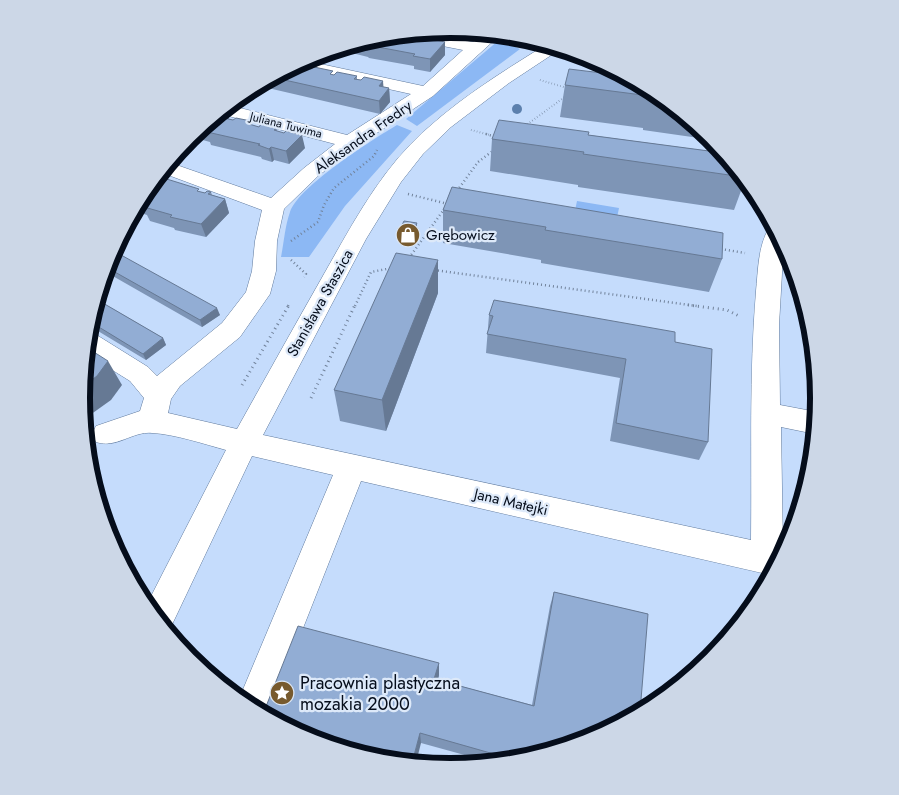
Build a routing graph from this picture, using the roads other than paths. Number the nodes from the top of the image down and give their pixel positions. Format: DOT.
graph roads {
  1 [pos="453,38"];
  2 [pos="484,41"];
  3 [pos="547,51"];
  4 [pos="308,67"];
  5 [pos="428,92"];
  6 [pos="230,112"];
  7 [pos="356,151"];
  8 [pos="170,170"];
  9 [pos="274,207"];
  10 [pos="775,244"];
  11 [pos="94,346"];
  12 [pos="155,408"];
  13 [pos="766,413"];
  14 [pos="809,422"];
  15 [pos="106,434"];
  16 [pos="244,442"];
  17 [pos="352,466"];
  18 [pos="773,555"];
  19 [pos="771,559"];
  20 [pos="160,611"];
  21 [pos="256,701"];
  1 -- 2 [label="street"];
  2 -- 5 [label="street, Aleksandra Fredry"];
  3 -- 16 [label="street, Stanisława Staszica"];
  4 -- 5 [label="street"];
  5 -- 7 [label="street, Aleksandra Fredry"];
  6 -- 7 [label="street, Juliana Tuwima"];
  7 -- 9 [label="street, Aleksandra Fredry"];
  8 -- 9 [label="street"];
  9 -- 12 [label="street"];
  10 -- 13 [label="street"];
  11 -- 12 [label="street"];
  12 -- 15 [label="street"];
  12 -- 16 [label="street"];
  13 -- 14 [label="street"];
  13 -- 18 [label="street"];
  16 -- 17 [label="street, Jana Matejki"];
  16 -- 20 [label="street, Stanisława Staszica"];
  17 -- 19 [label="street, Jana Matejki"];
  17 -- 21 [label="street"];
}
